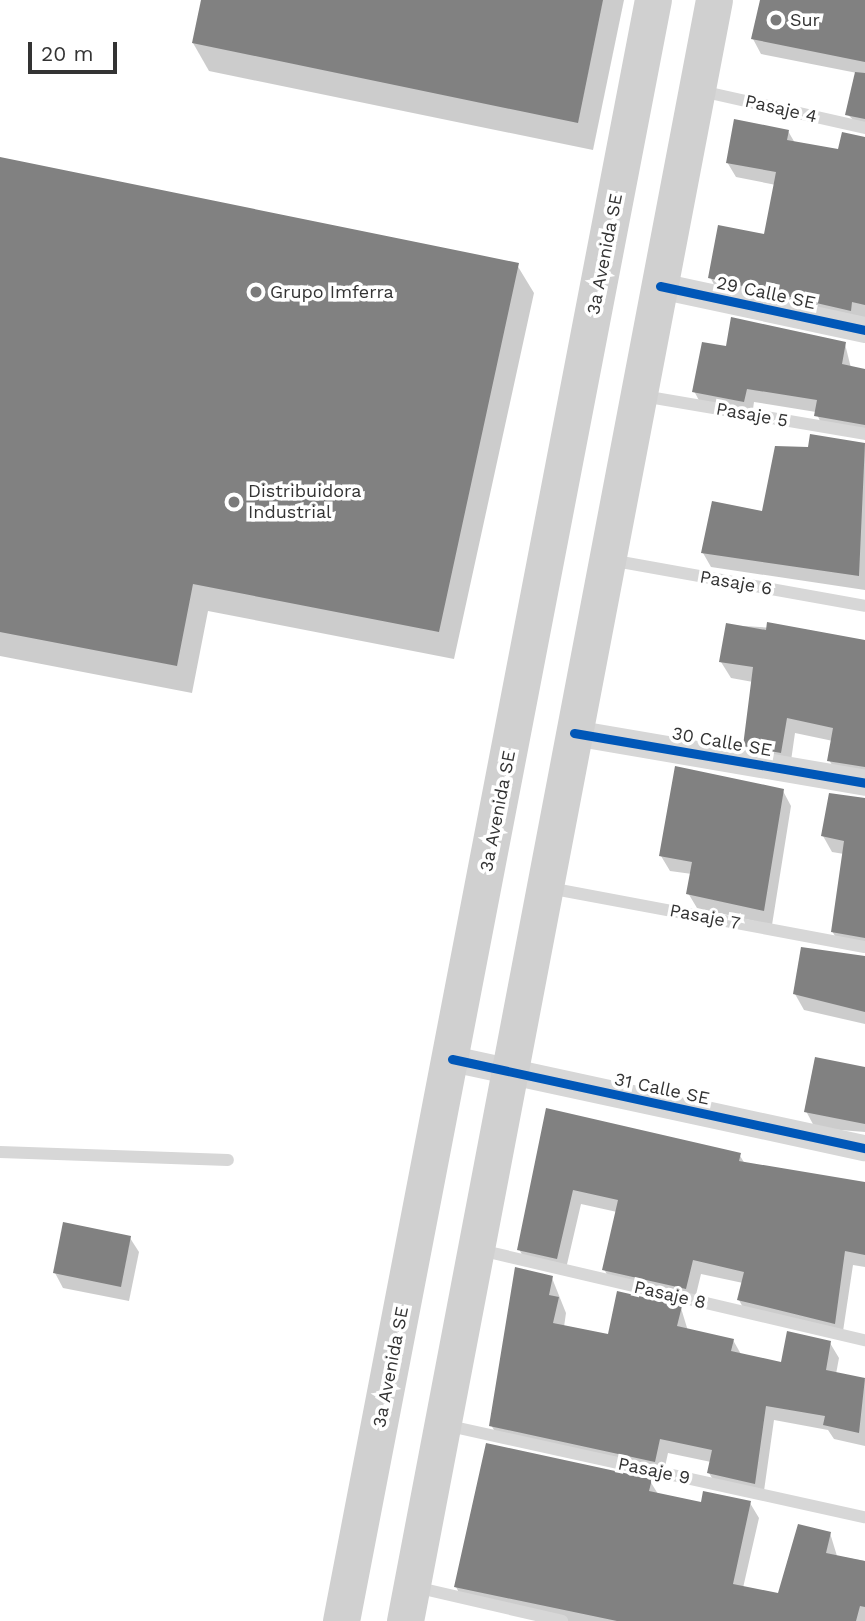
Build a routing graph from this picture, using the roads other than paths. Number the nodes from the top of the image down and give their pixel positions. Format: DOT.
graph roads {
  1 [pos="653,0"];
  2 [pos="714,0"];
  3 [pos="697,90"];
  4 [pos="865,128"];
  5 [pos="660,286"];
  6 [pos="865,330"];
  7 [pos="639,395"];
  8 [pos="865,434"];
  9 [pos="607,560"];
  10 [pos="865,606"];
  11 [pos="574,733"];
  12 [pos="865,783"];
  13 [pos="545,887"];
  14 [pos="865,947"];
  15 [pos="452,1059"];
  16 [pos="509,1073"];
  17 [pos="865,1149"];
  18 [pos="0,1152"];
  19 [pos="228,1160"];
  20 [pos="476,1249"];
  21 [pos="865,1340"];
  22 [pos="443,1424"];
  23 [pos="865,1517"];
  24 [pos="408,1604"];
  25 [pos="341,1621"];
  26 [pos="562,1621"];
  1 -- 15 [label="main road, 3a Avenida SE"];
  2 -- 3 [label="main road"];
  3 -- 4 [label="lane, Pasaje 4"];
  3 -- 5 [label="main road"];
  5 -- 6 [label="street, 29 Calle SE"];
  5 -- 7 [label="main road"];
  7 -- 8 [label="lane, Pasaje 5"];
  7 -- 9 [label="main road"];
  9 -- 10 [label="lane, Pasaje 6"];
  9 -- 11 [label="main road"];
  11 -- 12 [label="street, 30 Calle SE"];
  11 -- 13 [label="main road"];
  13 -- 14 [label="lane, Pasaje 7"];
  13 -- 16 [label="main road"];
  15 -- 16 [label="street, 31 Calle SE"];
  15 -- 25 [label="main road, 3a Avenida SE"];
  16 -- 17 [label="street, 31 Calle SE"];
  16 -- 20 [label="main road"];
  18 -- 19 [label="lane"];
  20 -- 21 [label="lane, Pasaje 8"];
  20 -- 22 [label="main road"];
  22 -- 23 [label="lane, Pasaje 9"];
  22 -- 24 [label="main road"];
  24 -- 26 [label="lane"];
}
